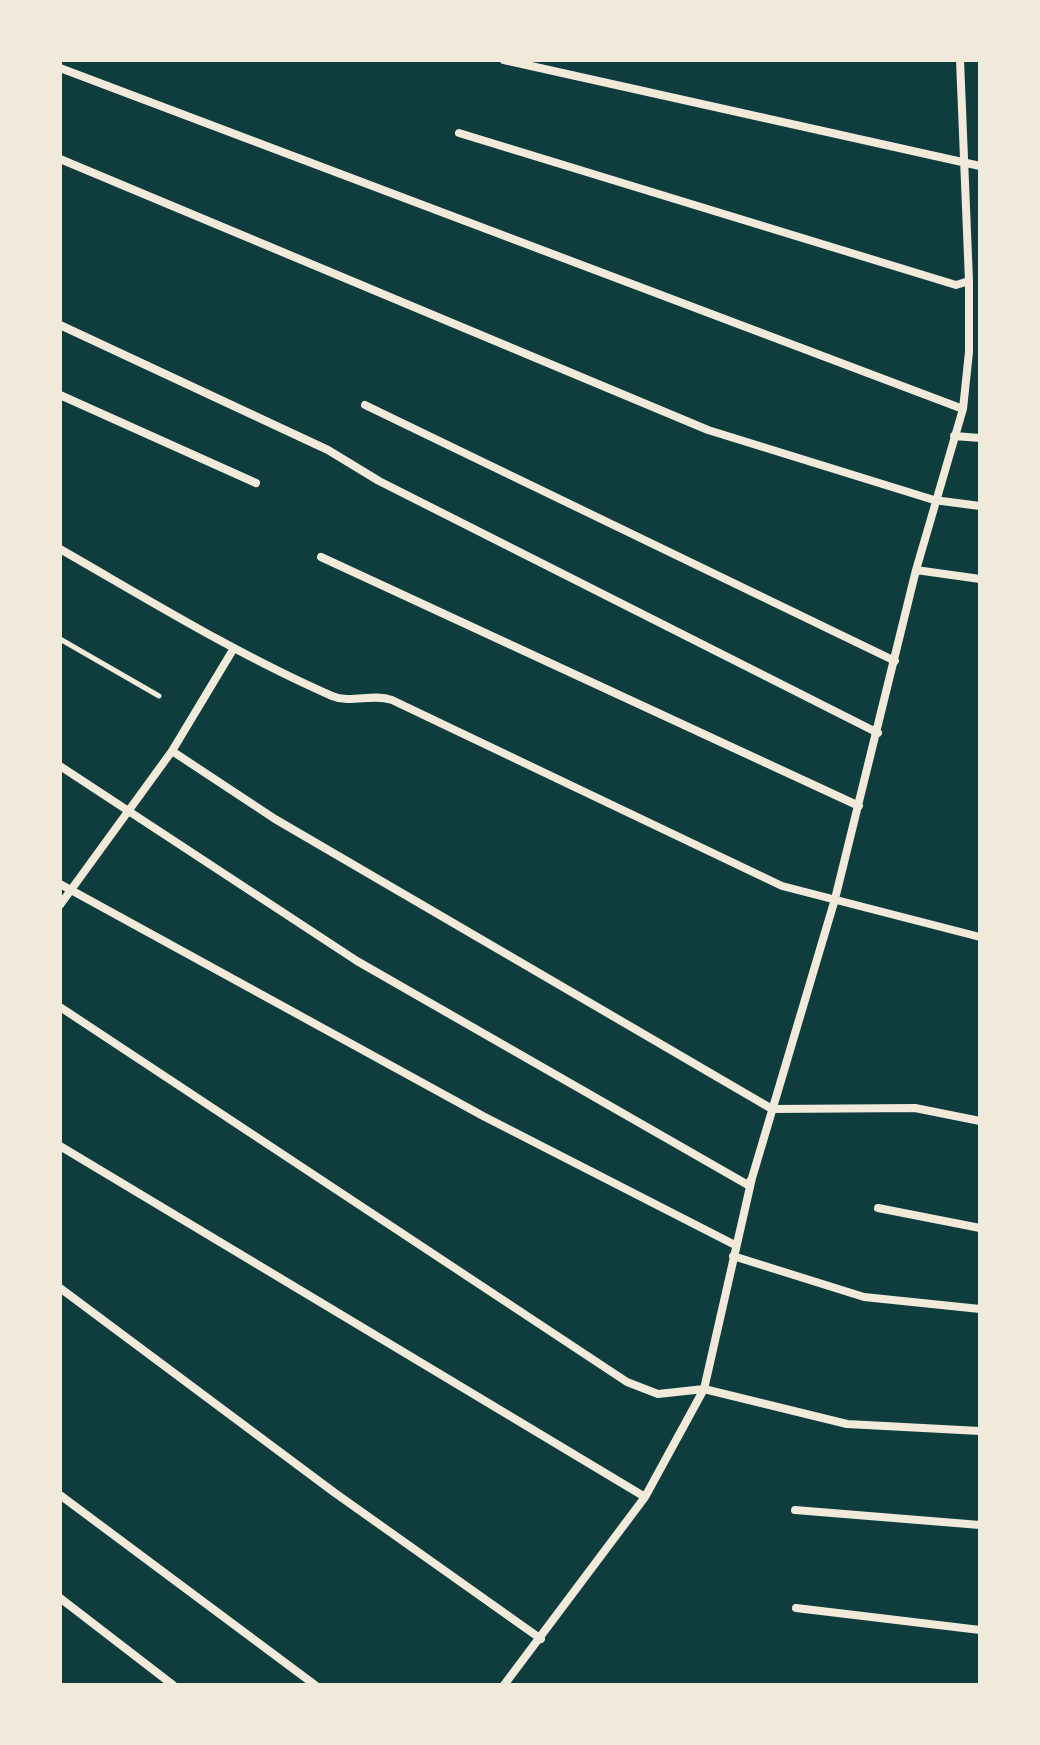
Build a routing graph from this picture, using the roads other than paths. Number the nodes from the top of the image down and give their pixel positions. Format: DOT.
graph roads {
  1 [pos="504,60"];
  2 [pos="960,60"];
  3 [pos="60,68"];
  4 [pos="459,133"];
  5 [pos="60,159"];
  6 [pos="962,161"];
  7 [pos="980,166"];
  8 [pos="969,281"];
  9 [pos="60,325"];
  10 [pos="60,395"];
  11 [pos="365,405"];
  12 [pos="963,409"];
  13 [pos="954,436"];
  14 [pos="980,438"];
  15 [pos="256,483"];
  16 [pos="934,500"];
  17 [pos="980,506"];
  18 [pos="60,549"];
  19 [pos="321,557"];
  20 [pos="916,570"];
  21 [pos="980,579"];
  22 [pos="234,648"];
  23 [pos="895,661"];
  24 [pos="878,733"];
  25 [pos="172,751"];
  26 [pos="60,766"];
  27 [pos="859,806"];
  28 [pos="129,811"];
  29 [pos="60,884"];
  30 [pos="71,890"];
  31 [pos="835,899"];
  32 [pos="60,905"];
  33 [pos="980,937"];
  34 [pos="60,1007"];
  35 [pos="772,1109"];
  36 [pos="980,1121"];
  37 [pos="60,1146"];
  38 [pos="752,1178"];
  39 [pos="878,1208"];
  40 [pos="980,1228"];
  41 [pos="735,1245"];
  42 [pos="733,1256"];
  43 [pos="60,1288"];
  44 [pos="980,1309"];
  45 [pos="704,1389"];
  46 [pos="980,1431"];
  47 [pos="60,1495"];
  48 [pos="645,1497"];
  49 [pos="795,1510"];
  50 [pos="980,1525"];
  51 [pos="60,1598"];
  52 [pos="796,1608"];
  53 [pos="980,1630"];
  54 [pos="541,1639"];
  55 [pos="173,1685"];
  56 [pos="315,1685"];
  57 [pos="504,1685"];
  1 -- 6 [label="street"];
  2 -- 6 [label="street"];
  3 -- 12 [label="street"];
  4 -- 8 [label="street"];
  5 -- 16 [label="street"];
  6 -- 7 [label="street"];
  6 -- 8 [label="street"];
  8 -- 12 [label="street"];
  9 -- 24 [label="street"];
  10 -- 15 [label="street"];
  11 -- 23 [label="street"];
  12 -- 13 [label="street"];
  13 -- 14 [label="street"];
  13 -- 16 [label="street"];
  16 -- 17 [label="street"];
  16 -- 20 [label="street"];
  18 -- 22 [label="street"];
  19 -- 27 [label="street"];
  20 -- 21 [label="street"];
  20 -- 23 [label="street"];
  22 -- 25 [label="street"];
  22 -- 31 [label="street"];
  23 -- 24 [label="street"];
  24 -- 27 [label="street"];
  25 -- 28 [label="street"];
  25 -- 35 [label="street"];
  26 -- 28 [label="street"];
  27 -- 31 [label="street"];
  28 -- 30 [label="street"];
  28 -- 38 [label="street"];
  29 -- 30 [label="street"];
  30 -- 32 [label="street"];
  30 -- 41 [label="street"];
  31 -- 33 [label="street"];
  31 -- 35 [label="street"];
  34 -- 45 [label="street"];
  35 -- 36 [label="street"];
  35 -- 38 [label="street"];
  37 -- 48 [label="street"];
  38 -- 41 [label="street"];
  39 -- 40 [label="street"];
  41 -- 42 [label="street"];
  42 -- 44 [label="street"];
  42 -- 45 [label="street"];
  43 -- 54 [label="street"];
  45 -- 46 [label="street"];
  45 -- 48 [label="street"];
  47 -- 56 [label="street"];
  48 -- 54 [label="street"];
  49 -- 50 [label="street"];
  51 -- 55 [label="street"];
  52 -- 53 [label="street"];
  54 -- 57 [label="street"];
}
